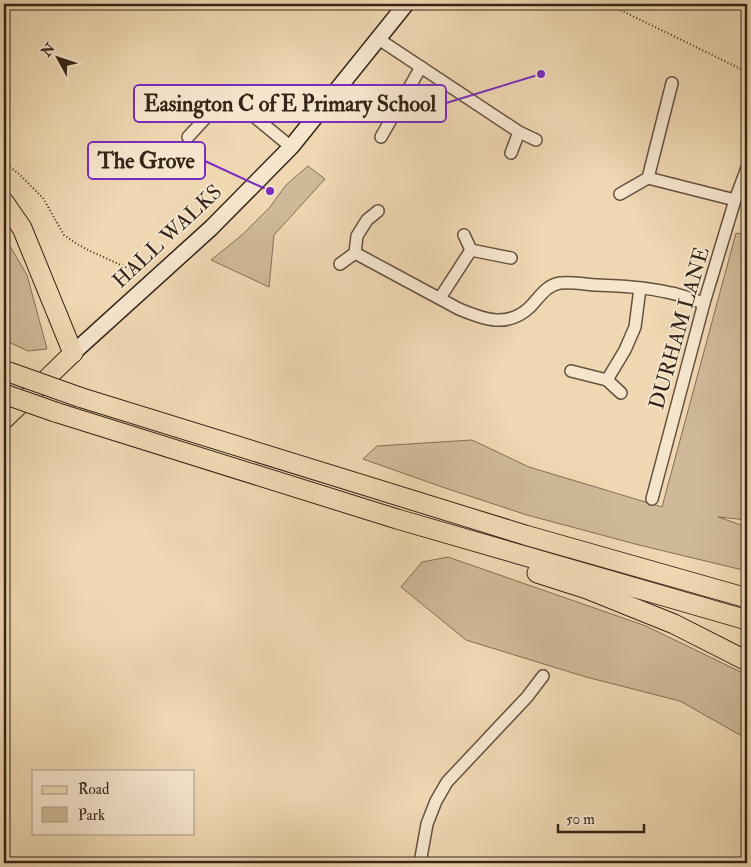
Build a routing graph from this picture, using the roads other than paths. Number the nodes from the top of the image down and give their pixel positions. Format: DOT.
graph roads {
  1 [pos="406,4"];
  2 [pos="378,38"];
  3 [pos="421,67"];
  4 [pos="672,83"];
  5 [pos="520,132"];
  6 [pos="188,137"];
  7 [pos="381,137"];
  8 [pos="536,140"];
  9 [pos="291,147"];
  10 [pos="511,153"];
  11 [pos="747,168"];
  12 [pos="648,178"];
  13 [pos="620,194"];
  14 [pos="735,200"];
  15 [pos="4,202"];
  16 [pos="378,211"];
  17 [pos="464,235"];
  18 [pos="471,250"];
  19 [pos="355,253"];
  20 [pos="511,258"];
  21 [pos="340,264"];
  22 [pos="640,288"];
  23 [pos="440,298"];
  24 [pos="704,303"];
  25 [pos="74,353"];
  26 [pos="5,370"];
  27 [pos="571,371"];
  28 [pos="608,380"];
  29 [pos="4,394"];
  30 [pos="621,394"];
  31 [pos="4,420"];
  32 [pos="652,499"];
  33 [pos="397,519"];
  34 [pos="525,535"];
  35 [pos="747,586"];
  36 [pos="747,598"];
  37 [pos="747,620"];
  38 [pos="747,662"];
  39 [pos="543,676"];
  40 [pos="420,863"];
  1 -- 2 [label="main road, HALL WALKS"];
  2 -- 3 [label="street"];
  2 -- 9 [label="main road, HALL WALKS"];
  3 -- 5 [label="street"];
  3 -- 7 [label="street"];
  4 -- 12 [label="street"];
  5 -- 8 [label="street"];
  5 -- 10 [label="street"];
  6 -- 9 [label="street"];
  9 -- 25 [label="main road, HALL WALKS"];
  11 -- 14 [label="street, DURHAM LANE"];
  12 -- 13 [label="street"];
  12 -- 14 [label="street"];
  14 -- 24 [label="street, DURHAM LANE"];
  15 -- 25 [label="highway"];
  16 -- 19 [label="street"];
  17 -- 18 [label="street"];
  18 -- 20 [label="street"];
  18 -- 23 [label="street"];
  19 -- 21 [label="street"];
  19 -- 23 [label="street"];
  22 -- 23 [label="street"];
  22 -- 24 [label="street"];
  22 -- 28 [label="street"];
  24 -- 32 [label="street, DURHAM LANE"];
  25 -- 31 [label="main road, HALL WALKS"];
  26 -- 34 [label="highway, bridge"];
  27 -- 28 [label="street"];
  28 -- 30 [label="street"];
  29 -- 33 [label="highway, bridge"];
  33 -- 37 [label="highway"];
  33 -- 38 [label="highway"];
  34 -- 35 [label="highway"];
  34 -- 36 [label="highway"];
  39 -- 40 [label="street"];
}
